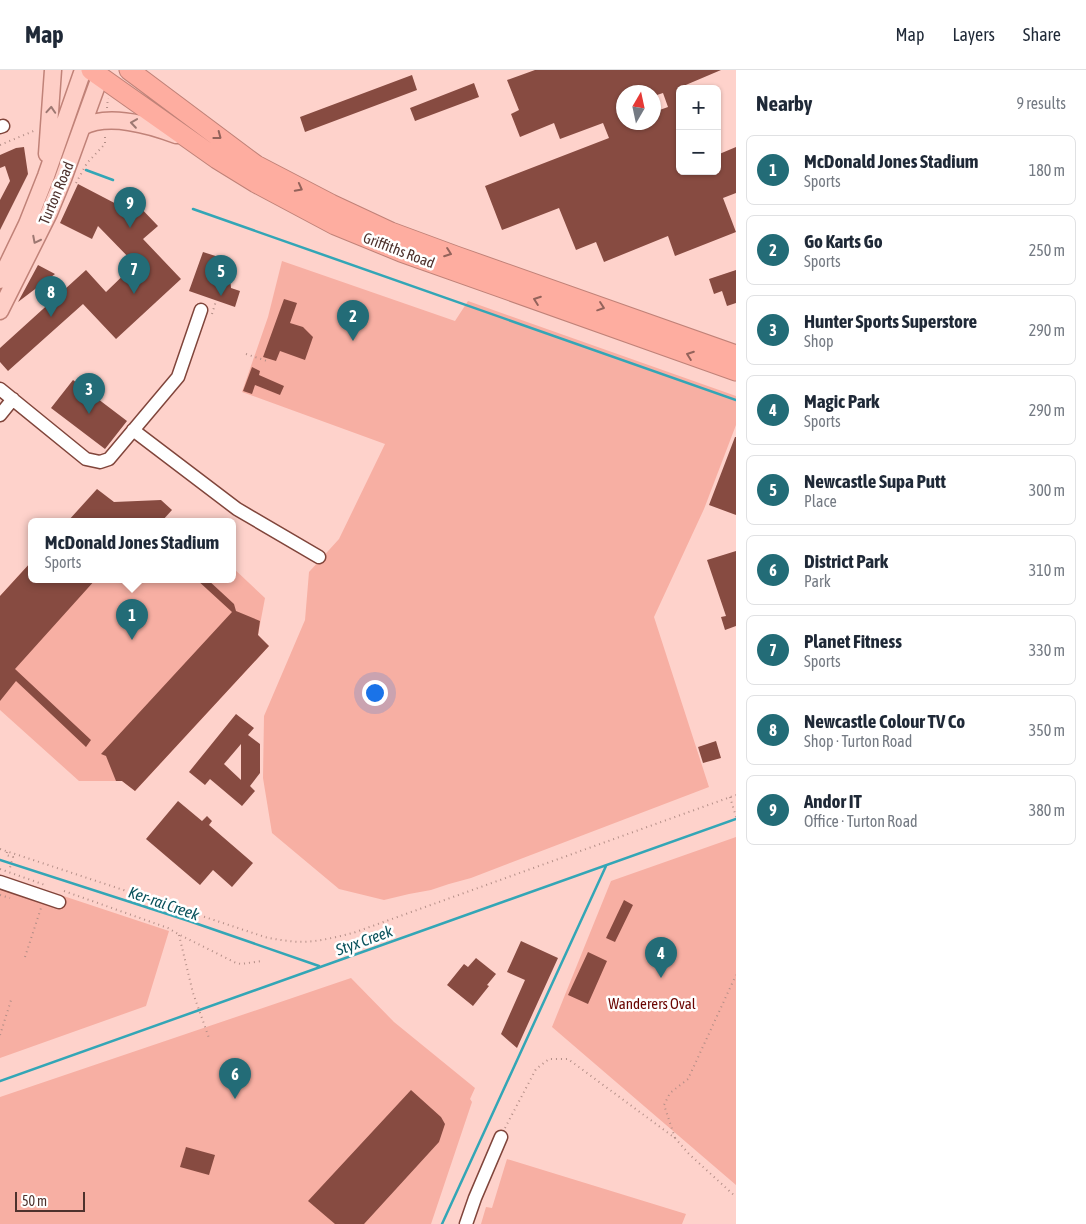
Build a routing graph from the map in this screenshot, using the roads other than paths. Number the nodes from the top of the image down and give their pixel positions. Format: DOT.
graph roads {
  1 [pos="53,70"];
  2 [pos="129,70"];
  3 [pos="143,70"];
  4 [pos="94,72"];
  5 [pos="157,90"];
  6 [pos="82,128"];
  7 [pos="196,144"];
  8 [pos="46,176"];
  9 [pos="490,275"];
  10 [pos="0,280"];
  11 [pos="0,311"];
  12 [pos="207,312"];
  13 [pos="736,355"];
  14 [pos="736,371"];
  15 [pos="0,389"];
  16 [pos="13,399"];
  17 [pos="0,415"];
  18 [pos="133,430"];
  19 [pos="319,557"];
  20 [pos="0,882"];
  21 [pos="59,902"];
  22 [pos="501,1137"];
  23 [pos="466,1224"];
  8 -- 1 [label="main road, one-way"];
  2 -- 5 [label="highway, Griffiths Road"];
  3 -- 5 [label="main road"];
  4 -- 6 [label="main road, Turton Road"];
  4 -- 7 [label="highway, Griffiths Road"];
  4 -- 8 [label="main road, Turton Road"];
  5 -- 9 [label="highway, Griffiths Road, one-way"];
  7 -- 6 [label="main road, one-way"];
  6 -- 11 [label="main road, Turton Road, one-way"];
  7 -- 9 [label="highway, Griffiths Road"];
  8 -- 10 [label="main road, Turton Road"];
  9 -- 13 [label="highway, Griffiths Road, one-way"];
  14 -- 9 [label="highway, Griffiths Road, one-way"];
  12 -- 18 [label="lane"];
  15 -- 16 [label="lane"];
  16 -- 17 [label="lane"];
  16 -- 18 [label="lane"];
  18 -- 19 [label="lane"];
  20 -- 21 [label="lane"];
  22 -- 23 [label="lane"];
}
